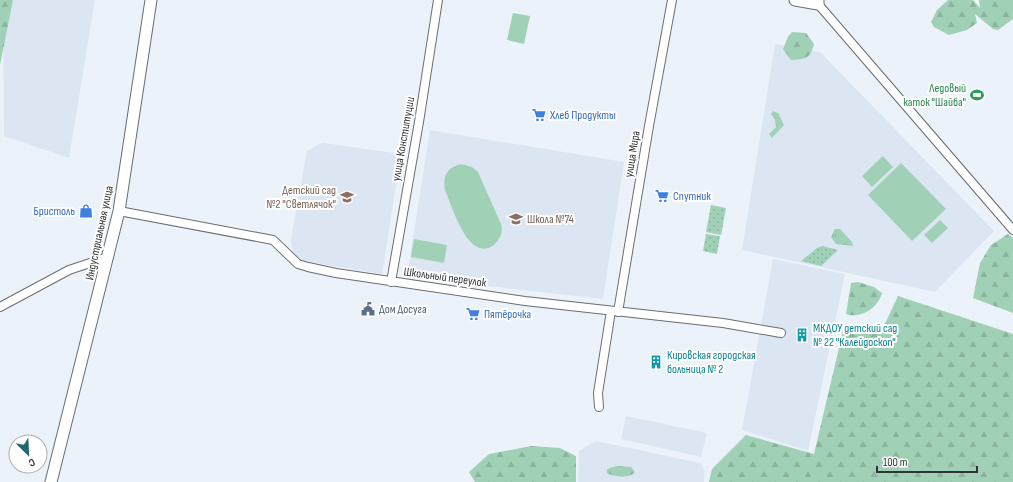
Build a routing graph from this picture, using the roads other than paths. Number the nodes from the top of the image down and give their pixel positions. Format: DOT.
graph roads {
  1 [pos="151,0"];
  2 [pos="438,0"];
  3 [pos="672,0"];
  4 [pos="795,0"];
  5 [pos="818,2"];
  6 [pos="119,211"];
  7 [pos="1013,230"];
  8 [pos="108,257"];
  9 [pos="391,282"];
  10 [pos="0,307"];
  11 [pos="614,312"];
  12 [pos="781,333"];
  13 [pos="599,407"];
  14 [pos="52,482"];
  1 -- 6 [label="street, Индустриальная улица"];
  2 -- 9 [label="street, улица Конституции"];
  3 -- 11 [label="street, улица Мира"];
  4 -- 5 [label="street"];
  5 -- 7 [label="street"];
  6 -- 8 [label="street, Индустриальная улица"];
  6 -- 9 [label="street, Школьный переулок"];
  8 -- 10 [label="street"];
  8 -- 14 [label="street, Индустриальная улица"];
  9 -- 11 [label="street, Школьный переулок"];
  11 -- 12 [label="street, Школьный переулок"];
  11 -- 13 [label="street, улица Мира"];
}
